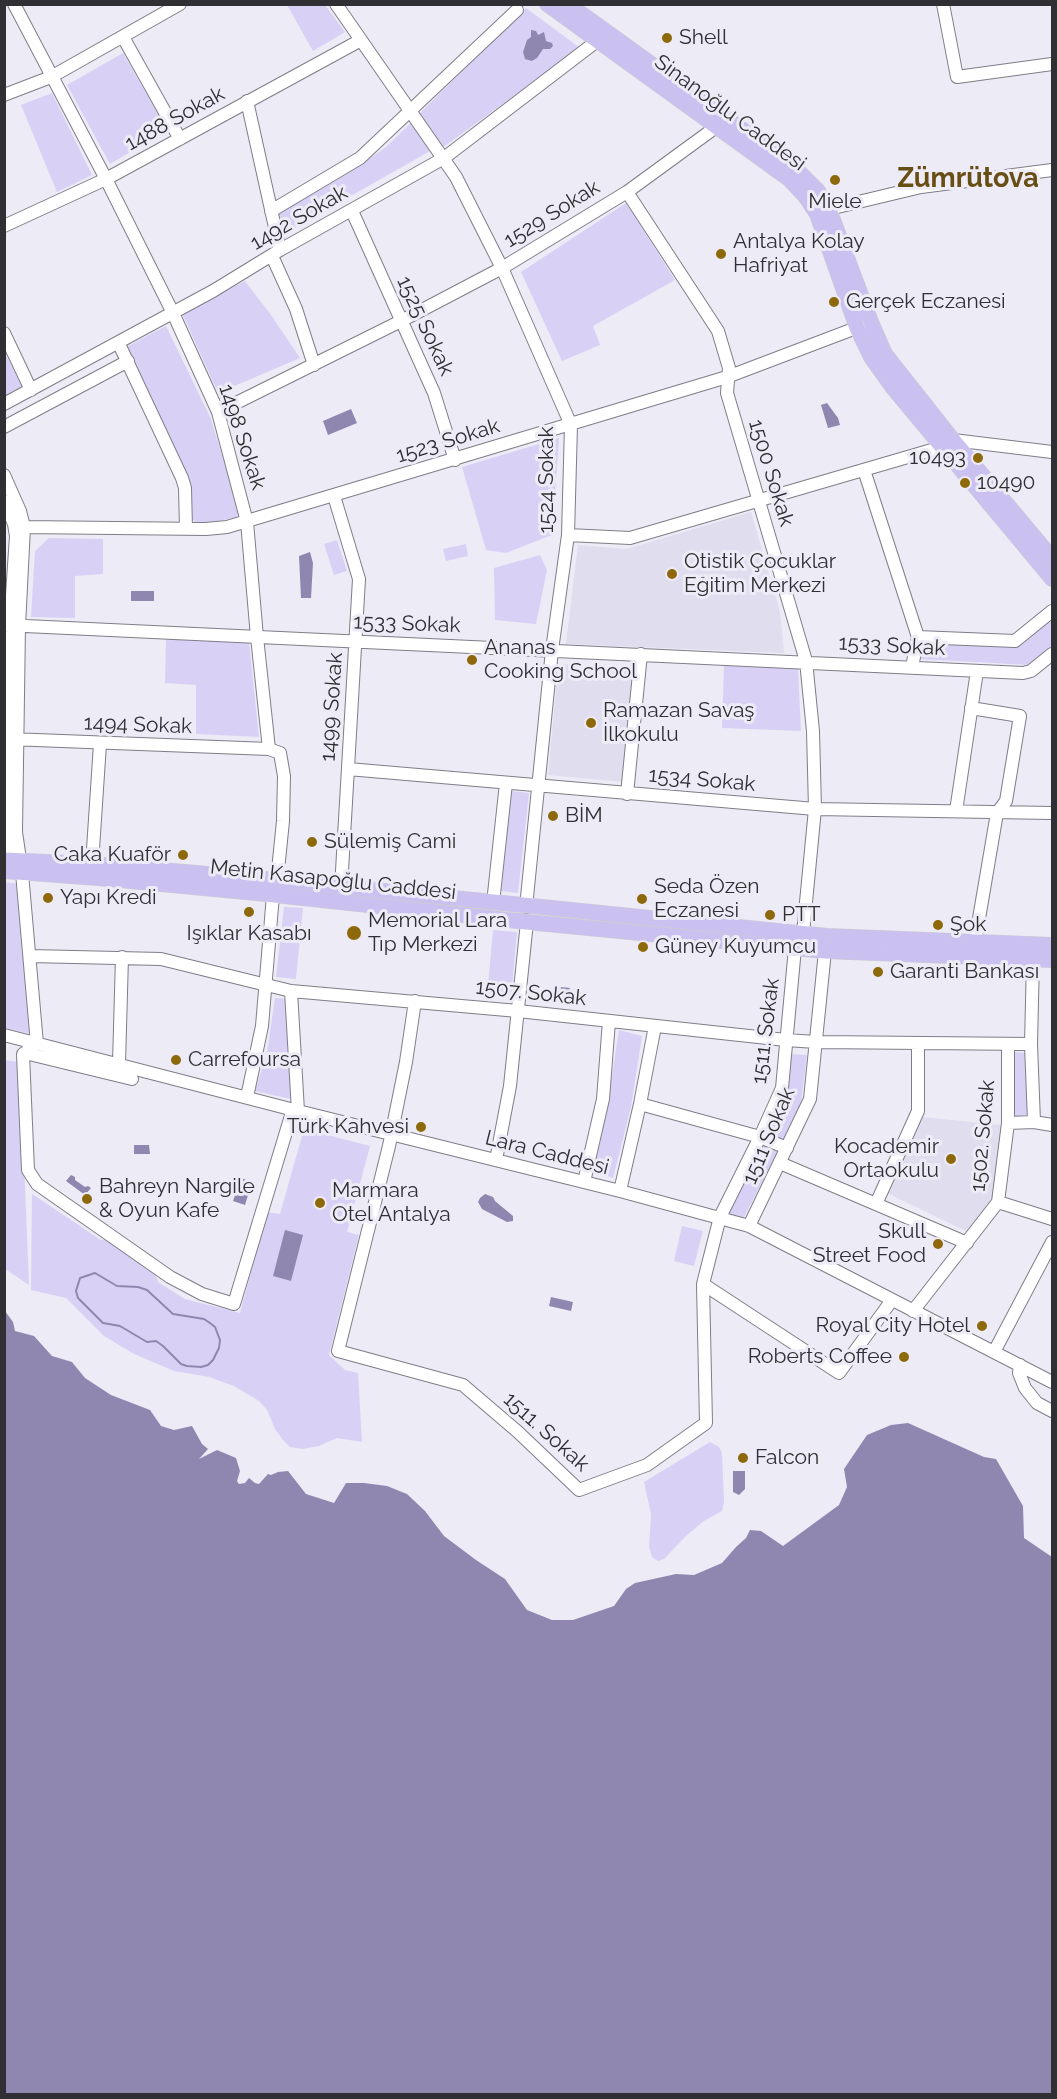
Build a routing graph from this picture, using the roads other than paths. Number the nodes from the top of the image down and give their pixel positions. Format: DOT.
graph roads {
  1 [pos="14,4"];
  2 [pos="180,4"];
  3 [pos="336,4"];
  4 [pos="547,4"];
  5 [pos="568,4"];
  6 [pos="943,4"];
  7 [pos="517,10"];
  8 [pos="123,37"];
  9 [pos="361,40"];
  10 [pos="597,41"];
  11 [pos="1053,64"];
  12 [pos="51,76"];
  13 [pos="4,94"];
  14 [pos="247,101"];
  15 [pos="410,109"];
  16 [pos="716,127"];
  17 [pos="180,139"];
  18 [pos="444,158"];
  19 [pos="1053,170"];
  20 [pos="106,179"];
  21 [pos="627,192"];
  22 [pos="829,209"];
  23 [pos="352,211"];
  24 [pos="271,212"];
  25 [pos="4,226"];
  26 [pos="276,253"];
  27 [pos="502,268"];
  28 [pos="173,313"];
  29 [pos="401,321"];
  30 [pos="864,325"];
  31 [pos="4,333"];
  32 [pos="119,344"];
  33 [pos="128,361"];
  34 [pos="314,365"];
  35 [pos="727,377"];
  36 [pos="31,390"];
  37 [pos="4,404"];
  38 [pos="218,412"];
  39 [pos="571,425"];
  40 [pos="4,427"];
  41 [pos="948,444"];
  42 [pos="1053,452"];
  43 [pos="455,460"];
  44 [pos="864,470"];
  45 [pos="4,475"];
  46 [pos="334,496"];
  47 [pos="4,501"];
  48 [pos="759,501"];
  49 [pos="247,522"];
  50 [pos="24,527"];
  51 [pos="186,529"];
  52 [pos="568,535"];
  53 [pos="1053,558"];
  54 [pos="1053,579"];
  55 [pos="1053,611"];
  56 [pos="11,625"];
  57 [pos="257,637"];
  58 [pos="918,637"];
  59 [pos="356,642"];
  60 [pos="552,650"];
  61 [pos="641,654"];
  62 [pos="1053,654"];
  63 [pos="806,661"];
  64 [pos="912,667"];
  65 [pos="977,670"];
  66 [pos="971,708"];
  67 [pos="9,739"];
  68 [pos="100,744"];
  69 [pos="269,749"];
  70 [pos="348,769"];
  71 [pos="506,783"];
  72 [pos="538,786"];
  73 [pos="627,794"];
  74 [pos="815,809"];
  75 [pos="956,811"];
  76 [pos="998,813"];
  77 [pos="1053,813"];
  78 [pos="92,864"];
  79 [pos="11,866"];
  80 [pos="275,888"];
  81 [pos="341,888"];
  82 [pos="493,903"];
  83 [pos="526,914"];
  84 [pos="803,933"];
  85 [pos="975,942"];
  86 [pos="1053,945"];
  87 [pos="795,948"];
  88 [pos="825,951"];
  89 [pos="30,956"];
  90 [pos="122,957"];
  91 [pos="1033,959"];
  92 [pos="1053,960"];
  93 [pos="266,986"];
  94 [pos="291,991"];
  95 [pos="415,1001"];
  96 [pos="518,1011"];
  97 [pos="609,1021"];
  98 [pos="656,1026"];
  99 [pos="4,1035"];
  100 [pos="786,1040"];
  101 [pos="816,1042"];
  102 [pos="918,1043"];
  103 [pos="1008,1044"];
  104 [pos="1031,1044"];
  105 [pos="30,1046"];
  106 [pos="119,1064"];
  107 [pos="132,1079"];
  108 [pos="247,1098"];
  109 [pos="640,1104"];
  110 [pos="296,1110"];
  111 [pos="1034,1122"];
  112 [pos="1008,1123"];
  113 [pos="1053,1125"];
  114 [pos="391,1134"];
  115 [pos="760,1137"];
  116 [pos="787,1148"];
  117 [pos="496,1160"];
  118 [pos="780,1162"];
  119 [pos="584,1182"];
  120 [pos="620,1191"];
  121 [pos="998,1202"];
  122 [pos="876,1204"];
  123 [pos="720,1217"];
  124 [pos="1053,1219"];
  125 [pos="749,1226"];
  126 [pos="1053,1242"];
  127 [pos="967,1243"];
  128 [pos="703,1284"];
  129 [pos="892,1300"];
  130 [pos="913,1311"];
  131 [pos="994,1352"];
  132 [pos="1020,1365"];
  133 [pos="1053,1382"];
  134 [pos="1053,1412"];
  1 -- 12 [label="street, 1498 Sokak"];
  2 -- 8 [label="street"];
  3 -- 9 [label="street, 1524 Sokak"];
  4 -- 10 [label="main road, Si̇nanoğlu Caddesi"];
  5 -- 22 [label="main road, Si̇nanoğlu Caddesi"];
  6 -- 11 [label="street"];
  7 -- 15 [label="street"];
  8 -- 12 [label="street"];
  8 -- 17 [label="street"];
  9 -- 14 [label="street, 1488 Sokak"];
  9 -- 15 [label="street, 1524 Sokak"];
  10 -- 16 [label="main road, Si̇nanoğlu Caddesi"];
  10 -- 18 [label="street, 1492 Sokak"];
  12 -- 13 [label="street"];
  12 -- 20 [label="street, 1498 Sokak"];
  14 -- 17 [label="street, 1488 Sokak"];
  14 -- 24 [label="street"];
  15 -- 18 [label="street, 1524 Sokak"];
  15 -- 24 [label="street"];
  16 -- 21 [label="street, 1529 Sokak"];
  16 -- 30 [label="main road, Si̇nanoğlu Caddesi"];
  17 -- 20 [label="street, 1488 Sokak"];
  18 -- 23 [label="street, 1492 Sokak"];
  18 -- 27 [label="street, 1524 Sokak"];
  19 -- 22 [label="street"];
  20 -- 25 [label="street, 1488 Sokak"];
  20 -- 28 [label="street, 1498 Sokak"];
  21 -- 27 [label="street, 1529 Sokak"];
  21 -- 35 [label="street, 1500 Sokak"];
  22 -- 30 [label="main road, Si̇nanoğlu Caddesi"];
  23 -- 26 [label="street, 1492 Sokak"];
  23 -- 29 [label="street, 1525 Sokak"];
  24 -- 26 [label="street"];
  26 -- 28 [label="street, 1492 Sokak"];
  26 -- 34 [label="street"];
  27 -- 29 [label="street, 1529 Sokak"];
  27 -- 39 [label="street, 1524 Sokak"];
  28 -- 32 [label="street, 1492 Sokak"];
  28 -- 38 [label="street, 1498 Sokak"];
  29 -- 34 [label="street, 1529 Sokak"];
  29 -- 43 [label="street, 1525 Sokak"];
  30 -- 35 [label="street, 1523 Sokak"];
  30 -- 41 [label="main road, Si̇nanoğlu Caddesi"];
  31 -- 36 [label="street"];
  32 -- 33 [label="street"];
  32 -- 36 [label="street, 1492 Sokak"];
  33 -- 40 [label="street"];
  33 -- 51 [label="street"];
  34 -- 38 [label="street, 1529 Sokak"];
  35 -- 39 [label="street, 1523 Sokak"];
  35 -- 48 [label="street, 1500 Sokak"];
  36 -- 37 [label="street, 1492 Sokak"];
  38 -- 49 [label="street, 1498 Sokak"];
  39 -- 43 [label="street, 1523 Sokak"];
  39 -- 52 [label="street, 1524 Sokak"];
  41 -- 42 [label="street"];
  41 -- 44 [label="street"];
  41 -- 53 [label="main road, Si̇nanoğlu Caddesi"];
  41 -- 54 [label="main road, Si̇nanoğlu Caddesi"];
  43 -- 46 [label="street, 1523 Sokak"];
  44 -- 48 [label="street"];
  44 -- 58 [label="street"];
  45 -- 50 [label="street"];
  46 -- 49 [label="street, 1523 Sokak"];
  46 -- 59 [label="street, 1499 Sokak"];
  47 -- 56 [label="street"];
  48 -- 52 [label="street"];
  48 -- 63 [label="street, 1500 Sokak"];
  49 -- 51 [label="street, 1523 Sokak"];
  49 -- 57 [label="street, 1498 Sokak"];
  50 -- 51 [label="street, 1523 Sokak"];
  50 -- 56 [label="street"];
  52 -- 60 [label="street, 1524 Sokak"];
  55 -- 58 [label="street"];
  56 -- 57 [label="street, 1533 Sokak"];
  56 -- 67 [label="street"];
  57 -- 59 [label="street, 1533 Sokak"];
  57 -- 69 [label="street, 1498 Sokak"];
  58 -- 64 [label="street"];
  59 -- 60 [label="street, 1533 Sokak"];
  59 -- 70 [label="street, 1499 Sokak"];
  60 -- 61 [label="street, 1533 Sokak"];
  60 -- 72 [label="street, 1524 Sokak"];
  61 -- 63 [label="street, 1533 Sokak"];
  61 -- 73 [label="street"];
  62 -- 65 [label="street, 1533 Sokak"];
  63 -- 64 [label="street, 1533 Sokak"];
  63 -- 74 [label="street, 1500 Sokak"];
  64 -- 65 [label="street, 1533 Sokak"];
  65 -- 66 [label="street"];
  66 -- 75 [label="street"];
  66 -- 76 [label="street"];
  67 -- 68 [label="street, 1494 Sokak"];
  67 -- 79 [label="street"];
  68 -- 69 [label="street, 1494 Sokak"];
  68 -- 78 [label="street"];
  69 -- 80 [label="street, 1498 Sokak"];
  70 -- 71 [label="street, 1534 Sokak"];
  70 -- 81 [label="street, 1499 Sokak"];
  71 -- 72 [label="street, 1534 Sokak"];
  71 -- 82 [label="street"];
  72 -- 73 [label="street, 1534 Sokak"];
  72 -- 83 [label="street, 1524 Sokak"];
  73 -- 74 [label="street, 1534 Sokak"];
  74 -- 75 [label="street, 1534 Sokak"];
  74 -- 84 [label="street, 1500 Sokak"];
  75 -- 76 [label="street, 1534 Sokak"];
  76 -- 77 [label="street, 1534 Sokak"];
  76 -- 85 [label="street"];
  78 -- 79 [label="main road, Metin Kasapoğlu Caddesi"];
  78 -- 80 [label="main road, Metin Kasapoğlu Caddesi"];
  79 -- 80 [label="main road, Metin Kasapoğlu Caddesi"];
  79 -- 89 [label="street"];
  80 -- 81 [label="main road, Metin Kasapoğlu Caddesi"];
  80 -- 83 [label="main road, Metin Kasapoğlu Caddesi"];
  80 -- 93 [label="street"];
  81 -- 82 [label="main road, Metin Kasapoğlu Caddesi"];
  82 -- 83 [label="main road, Metin Kasapoğlu Caddesi"];
  83 -- 84 [label="main road, Metin Kasapoğlu Caddesi"];
  83 -- 87 [label="main road, Metin Kasapoğlu Caddesi"];
  83 -- 96 [label="street, 1524 Sokak"];
  84 -- 85 [label="main road, Metin Kasapoğlu Caddesi"];
  85 -- 86 [label="main road, Metin Kasapoğlu Caddesi"];
  87 -- 88 [label="main road, Metin Kasapoğlu Caddesi"];
  87 -- 100 [label="street, 1511. Sokak"];
  88 -- 91 [label="main road, Metin Kasapoğlu Caddesi"];
  88 -- 101 [label="street, 1511 Sokak"];
  89 -- 90 [label="street, 1507. Sokak"];
  89 -- 105 [label="street"];
  90 -- 93 [label="street, 1507. Sokak"];
  90 -- 106 [label="street"];
  91 -- 92 [label="main road, Metin Kasapoğlu Caddesi"];
  91 -- 104 [label="street"];
  93 -- 94 [label="street, 1507. Sokak"];
  93 -- 108 [label="street"];
  94 -- 95 [label="street, 1507. Sokak"];
  94 -- 110 [label="street"];
  95 -- 96 [label="street, 1507. Sokak"];
  95 -- 114 [label="street"];
  96 -- 97 [label="street, 1507. Sokak"];
  96 -- 117 [label="street, 1524 Sokak"];
  97 -- 98 [label="street, 1507. Sokak"];
  97 -- 119 [label="street"];
  98 -- 100 [label="street, 1507. Sokak"];
  98 -- 109 [label="street"];
  99 -- 105 [label="street, Lara Caddesi"];
  100 -- 101 [label="street, 1507. Sokak"];
  100 -- 115 [label="street, 1511. Sokak"];
  101 -- 102 [label="street, 1507. Sokak"];
  101 -- 116 [label="street, 1511 Sokak"];
  102 -- 103 [label="street, 1507. Sokak"];
  102 -- 122 [label="street"];
  103 -- 104 [label="street, 1507. Sokak"];
  103 -- 112 [label="street, 1502. Sokak"];
  104 -- 111 [label="street"];
  105 -- 106 [label="street, Lara Caddesi"];
  105 -- 107 [label="street"];
  105 -- 110 [label="street"];
  106 -- 108 [label="street, Lara Caddesi"];
  108 -- 110 [label="street, Lara Caddesi"];
  109 -- 115 [label="street"];
  109 -- 120 [label="street"];
  110 -- 114 [label="street, Lara Caddesi"];
  111 -- 112 [label="street"];
  111 -- 113 [label="street"];
  112 -- 121 [label="street, 1502. Sokak"];
  114 -- 117 [label="street, Lara Caddesi"];
  114 -- 128 [label="street, 1511. Sokak"];
  115 -- 116 [label="street"];
  115 -- 123 [label="street, 1511. Sokak"];
  116 -- 118 [label="street, 1511 Sokak"];
  117 -- 119 [label="street, Lara Caddesi"];
  118 -- 122 [label="street"];
  118 -- 125 [label="street, 1511 Sokak"];
  119 -- 120 [label="street, Lara Caddesi"];
  120 -- 123 [label="street, Lara Caddesi"];
  121 -- 124 [label="street"];
  121 -- 127 [label="street, 1502. Sokak"];
  122 -- 127 [label="street"];
  123 -- 125 [label="street, Lara Caddesi"];
  123 -- 128 [label="street, 1511. Sokak"];
  125 -- 129 [label="street, Lara Caddesi"];
  126 -- 131 [label="street"];
  127 -- 130 [label="street, 1502. Sokak"];
  128 -- 129 [label="street"];
  129 -- 130 [label="street, Lara Caddesi"];
  130 -- 131 [label="street, Lara Caddesi"];
  131 -- 132 [label="street, Lara Caddesi"];
  132 -- 133 [label="street, Lara Caddesi"];
  132 -- 134 [label="street"];
}
